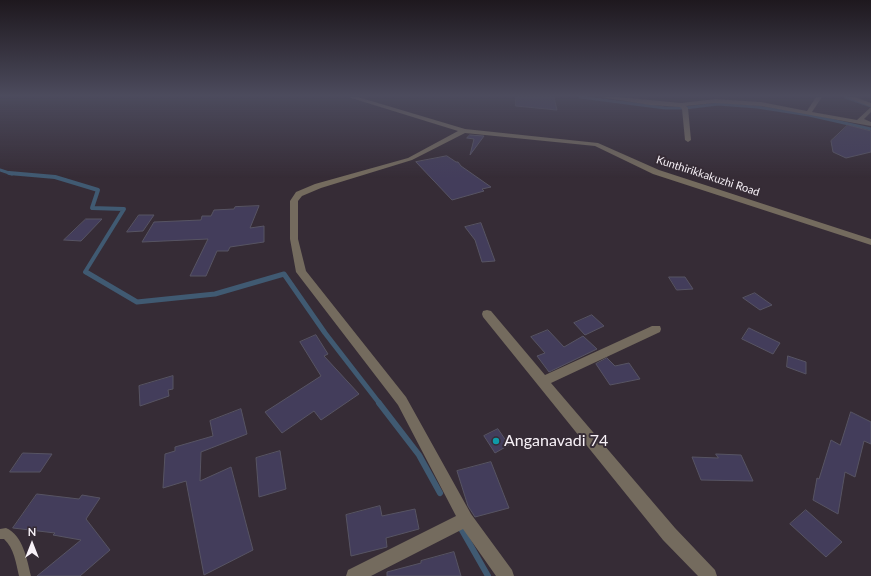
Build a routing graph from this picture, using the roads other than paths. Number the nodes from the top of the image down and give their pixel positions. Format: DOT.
graph roads {
  1 [pos="440,124"];
  2 [pos="686,124"];
  3 [pos="464,131"];
  4 [pos="688,140"];
  5 [pos="871,242"];
  6 [pos="487,314"];
  7 [pos="656,329"];
  8 [pos="543,381"];
  9 [pos="466,519"];
  10 [pos="0,534"];
  11 [pos="25,576"];
  12 [pos="354,576"];
  13 [pos="506,576"];
  14 [pos="709,576"];
  1 -- 3 [label="street, Kunthirikkakuzhi Road"];
  2 -- 4 [label="street"];
  3 -- 5 [label="street, Kunthirikkakuzhi Road"];
  3 -- 9 [label="street"];
  6 -- 8 [label="street"];
  7 -- 8 [label="street"];
  8 -- 14 [label="street"];
  9 -- 12 [label="street"];
  9 -- 13 [label="street"];
  10 -- 11 [label="lane"];
}
